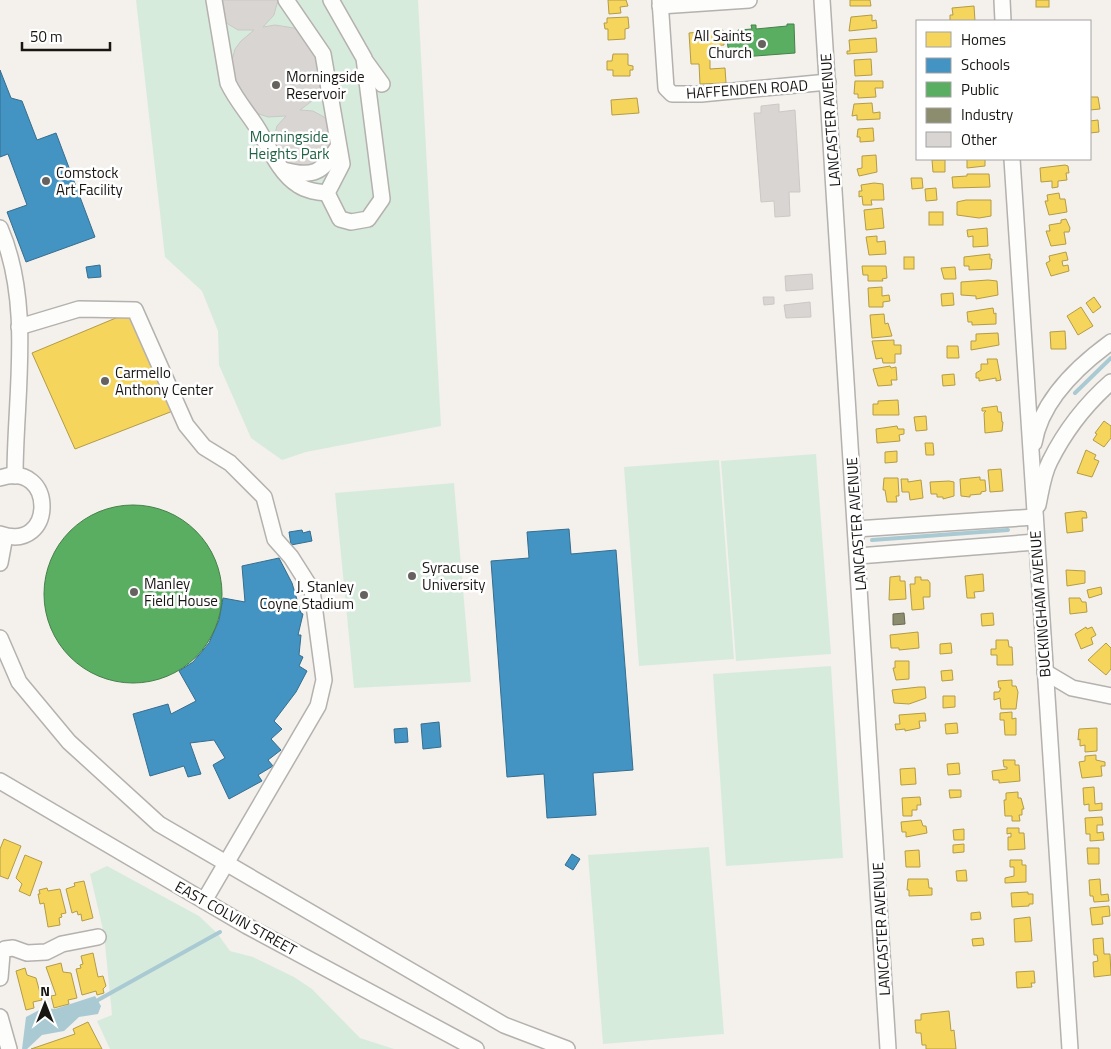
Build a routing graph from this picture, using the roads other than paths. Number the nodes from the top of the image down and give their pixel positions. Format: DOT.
graph roads {
  1 [pos="214,0"];
  2 [pos="286,0"];
  3 [pos="331,0"];
  4 [pos="750,0"];
  5 [pos="822,0"];
  6 [pos="1002,0"];
  7 [pos="660,3"];
  8 [pos="1003,20"];
  9 [pos="364,58"];
  10 [pos="828,82"];
  11 [pos="382,84"];
  12 [pos="338,147"];
  13 [pos="1012,160"];
  14 [pos="283,170"];
  15 [pos="327,193"];
  16 [pos="0,228"];
  17 [pos="20,327"];
  18 [pos="1111,342"];
  19 [pos="1111,382"];
  20 [pos="1031,462"];
  21 [pos="15,476"];
  22 [pos="0,478"];
  23 [pos="1034,516"];
  24 [pos="856,529"];
  25 [pos="3,535"];
  26 [pos="1036,542"];
  27 [pos="858,556"];
  28 [pos="0,563"];
  29 [pos="0,638"];
  30 [pos="1045,672"];
  31 [pos="1111,696"];
  32 [pos="0,781"];
  33 [pos="225,863"];
  34 [pos="204,901"];
  35 [pos="98,937"];
  36 [pos="0,978"];
  37 [pos="0,1017"];
  38 [pos="9,1049"];
  39 [pos="476,1049"];
  40 [pos="568,1049"];
  41 [pos="888,1049"];
  42 [pos="1070,1049"];
  1 -- 14 [label="street"];
  2 -- 12 [label="street"];
  3 -- 9 [label="street"];
  4 -- 7 [label="street"];
  5 -- 10 [label="street, LANCASTER AVENUE"];
  6 -- 8 [label="street"];
  7 -- 10 [label="street, HAFFENDEN ROAD"];
  9 -- 11 [label="street"];
  9 -- 15 [label="street"];
  10 -- 24 [label="street, LANCASTER AVENUE"];
  12 -- 14 [label="street"];
  12 -- 15 [label="street"];
  13 -- 20 [label="street, BUCKINGHAM AVENUE"];
  14 -- 15 [label="street"];
  16 -- 17 [label="street"];
  17 -- 21 [label="street"];
  17 -- 33 [label="street"];
  18 -- 20 [label="street"];
  19 -- 23 [label="street"];
  20 -- 23 [label="street, BUCKINGHAM AVENUE"];
  21 -- 22 [label="street"];
  21 -- 25 [label="street"];
  23 -- 24 [label="street"];
  23 -- 26 [label="street, BUCKINGHAM AVENUE"];
  24 -- 27 [label="street, LANCASTER AVENUE"];
  25 -- 28 [label="street"];
  26 -- 27 [label="street"];
  26 -- 30 [label="street, BUCKINGHAM AVENUE"];
  27 -- 41 [label="street, LANCASTER AVENUE"];
  29 -- 33 [label="street"];
  30 -- 31 [label="street"];
  30 -- 42 [label="street, BUCKINGHAM AVENUE"];
  32 -- 34 [label="street, EAST COLVIN STREET"];
  33 -- 34 [label="street"];
  33 -- 40 [label="street"];
  34 -- 39 [label="street, EAST COLVIN STREET"];
  35 -- 36 [label="street"];
  37 -- 38 [label="street"];
}
